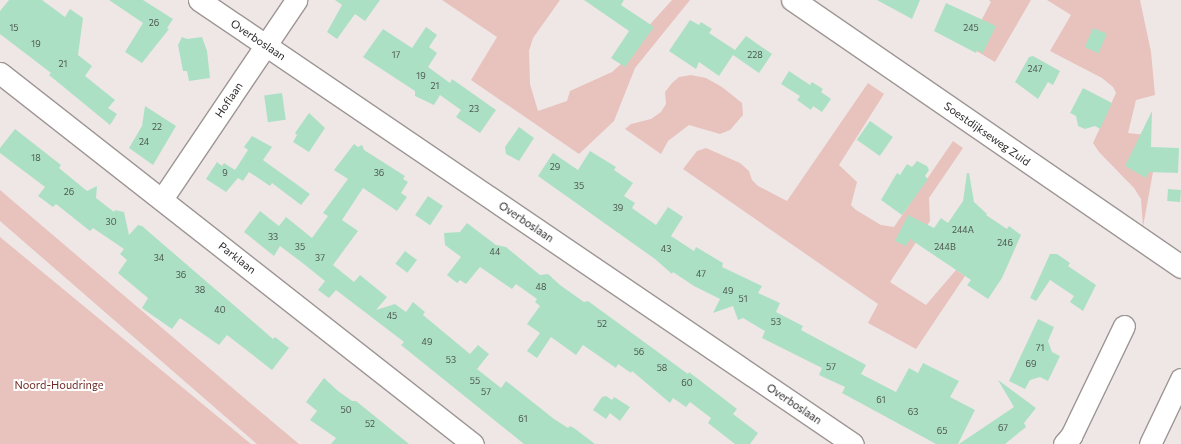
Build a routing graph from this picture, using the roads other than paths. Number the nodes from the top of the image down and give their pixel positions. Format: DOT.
graph roads {
  1 [pos="199,0"];
  2 [pos="296,0"];
  3 [pos="793,0"];
  4 [pos="265,45"];
  5 [pos="0,73"];
  6 [pos="162,200"];
  7 [pos="1181,267"];
  8 [pos="1124,326"];
  9 [pos="1181,379"];
  10 [pos="473,444"];
  11 [pos="853,444"];
  12 [pos="1064,444"];
  13 [pos="1150,444"];
  1 -- 4 [label="street, Overboslaan"];
  2 -- 4 [label="street, Hoflaan"];
  3 -- 7 [label="main road, Soestdijkseweg Zuid"];
  4 -- 6 [label="street, Hoflaan"];
  4 -- 11 [label="street, Overboslaan"];
  5 -- 6 [label="street, Parklaan"];
  6 -- 10 [label="street, Parklaan"];
  8 -- 12 [label="street"];
  9 -- 13 [label="street"];
}
